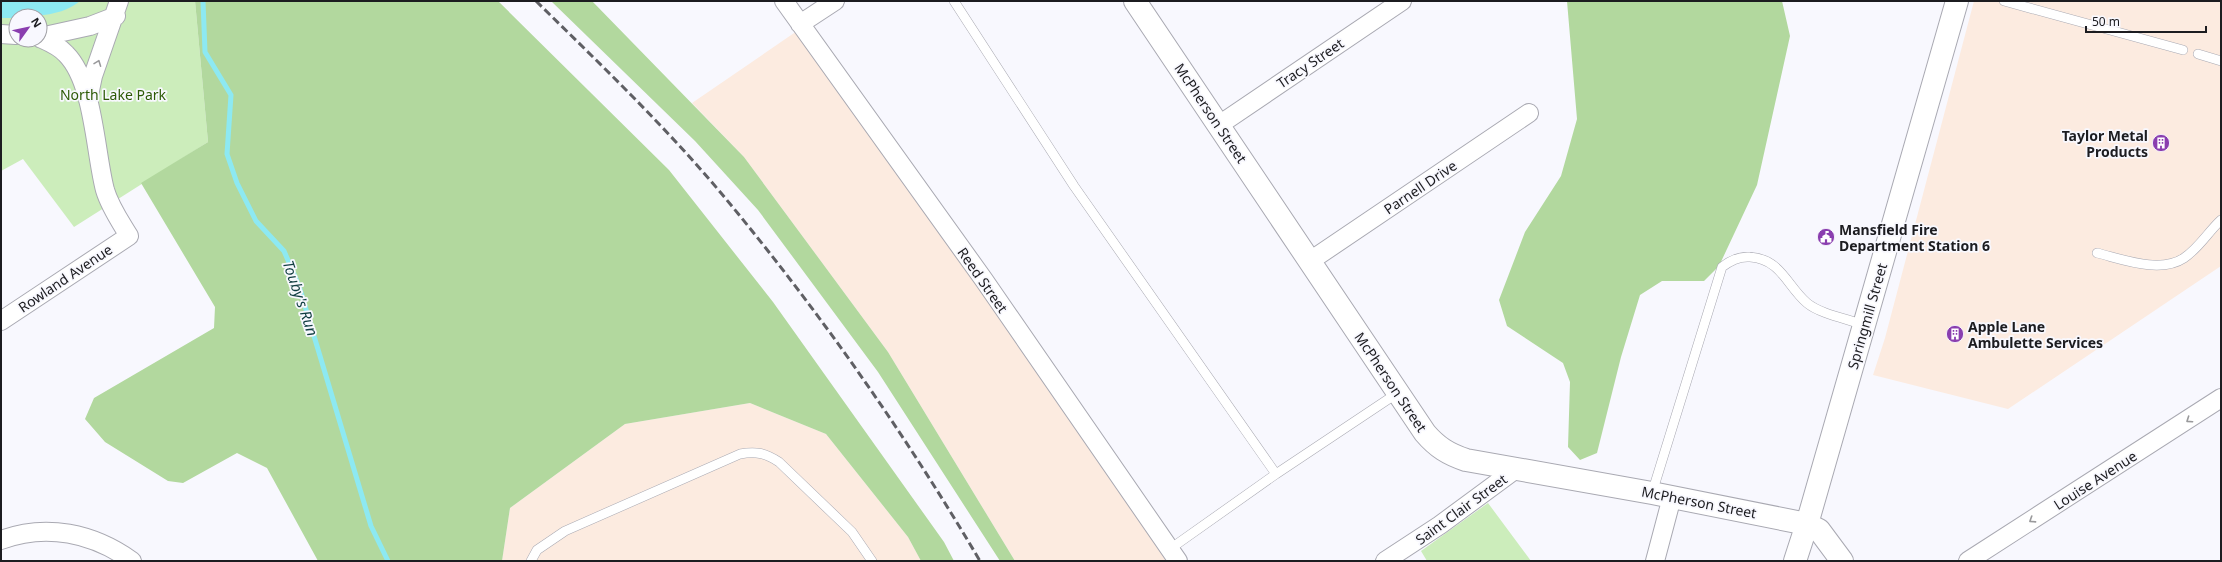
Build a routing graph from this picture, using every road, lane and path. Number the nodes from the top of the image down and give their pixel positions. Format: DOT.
graph roads {
  1 [pos="784,1"];
  2 [pos="835,1"];
  3 [pos="954,1"];
  4 [pos="1135,1"];
  5 [pos="1402,1"];
  6 [pos="1957,1"];
  7 [pos="2004,1"];
  8 [pos="118,8"];
  9 [pos="800,24"];
  10 [pos="48,36"];
  11 [pos="48,41"];
  12 [pos="2183,50"];
  13 [pos="2198,54"];
  14 [pos="2221,61"];
  15 [pos="88,101"];
  16 [pos="1529,113"];
  17 [pos="1219,125"];
  18 [pos="2220,223"];
  19 [pos="2096,253"];
  20 [pos="1310,262"];
  21 [pos="1,321"];
  22 [pos="1864,325"];
  23 [pos="1399,392"];
  24 [pos="2221,398"];
  25 [pos="1516,469"];
  26 [pos="1276,474"];
  27 [pos="1662,495"];
  28 [pos="1807,524"];
  29 [pos="1,540"];
  30 [pos="1174,555"];
  31 [pos="132,561"];
  32 [pos="531,561"];
  33 [pos="872,561"];
  34 [pos="1385,561"];
  35 [pos="1655,561"];
  36 [pos="1795,561"];
  37 [pos="1842,561"];
  38 [pos="1968,561"];
  1 -- 9 [label="street, Reed Street"];
  2 -- 9 [label="street"];
  3 -- 26 [label="lane"];
  4 -- 17 [label="street, McPherson Street"];
  5 -- 17 [label="street, Tracy Street"];
  6 -- 22 [label="street, Springmill Street"];
  7 -- 12 [label="lane"];
  8 -- 10 [label="street"];
  15 -- 8 [label="street, one-way"];
  9 -- 30 [label="street, Reed Street"];
  11 -- 15 [label="street"];
  13 -- 14 [label="lane"];
  15 -- 21 [label="street, Rowland Avenue"];
  16 -- 20 [label="street, Parnell Drive"];
  17 -- 20 [label="street, McPherson Street"];
  18 -- 19 [label="lane"];
  20 -- 23 [label="street, McPherson Street"];
  22 -- 27 [label="lane"];
  22 -- 28 [label="street, Springmill Street"];
  23 -- 25 [label="street, McPherson Street"];
  23 -- 26 [label="lane"];
  24 -- 38 [label="street, Louise Avenue, one-way"];
  25 -- 27 [label="street, McPherson Street"];
  25 -- 34 [label="street, Saint Clair Street"];
  26 -- 30 [label="lane"];
  27 -- 28 [label="street, McPherson Street"];
  27 -- 35 [label="street"];
  28 -- 36 [label="street, Springmill Street"];
  28 -- 37 [label="street"];
  29 -- 31 [label="street"];
  32 -- 33 [label="lane"];
}
